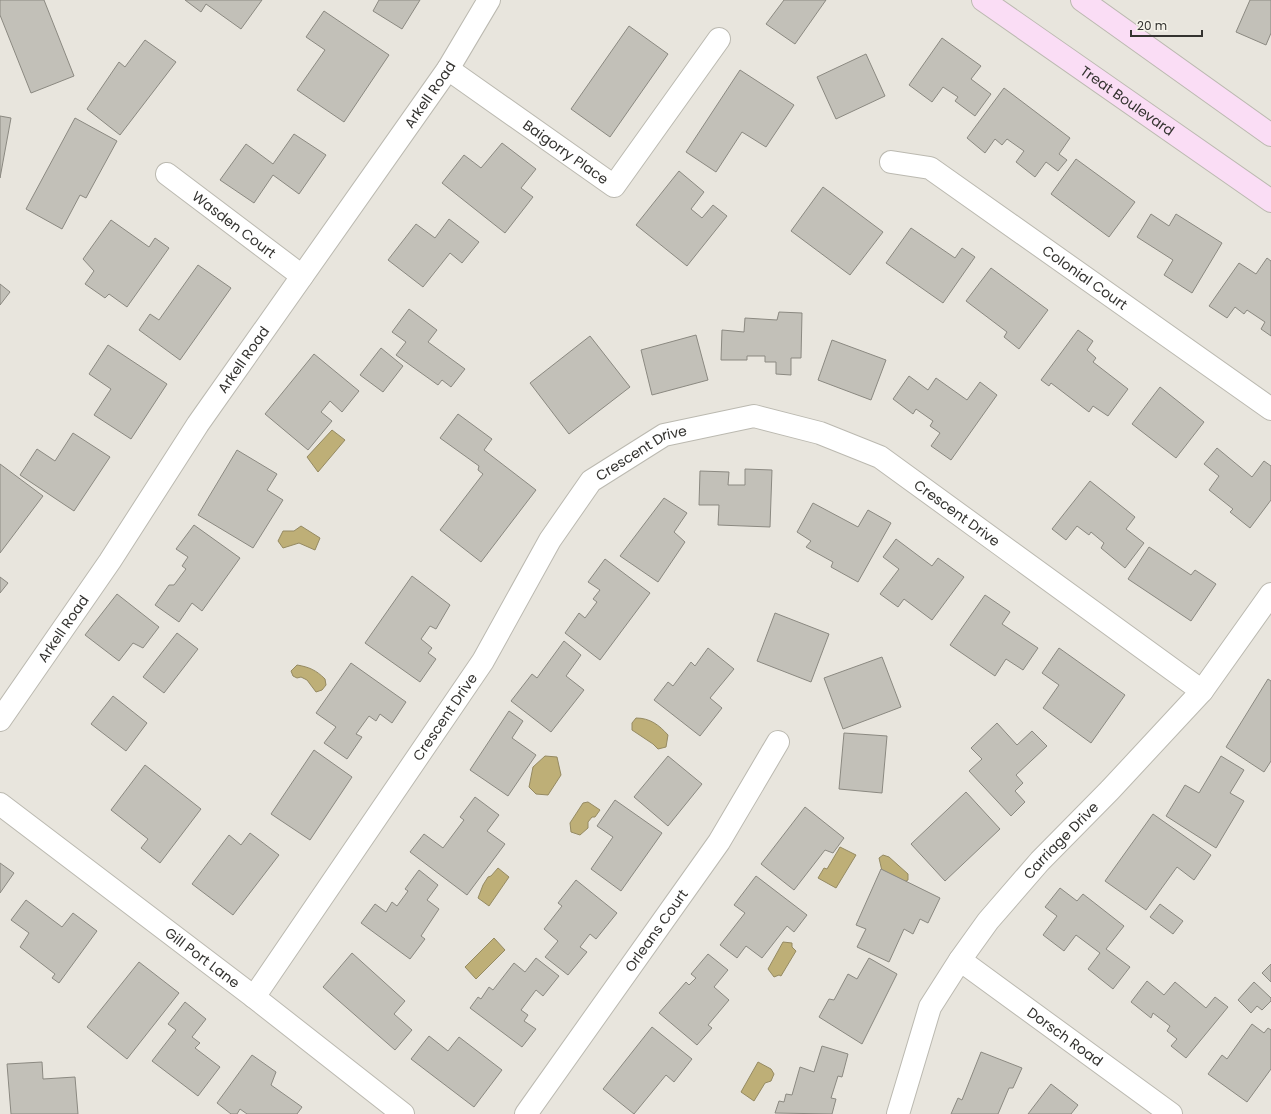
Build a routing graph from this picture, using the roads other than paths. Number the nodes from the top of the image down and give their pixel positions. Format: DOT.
graph roads {
  1 [pos="489,0"];
  2 [pos="983,0"];
  3 [pos="1082,0"];
  4 [pos="719,39"];
  5 [pos="448,69"];
  6 [pos="1271,135"];
  7 [pos="891,162"];
  8 [pos="167,174"];
  9 [pos="1271,201"];
  10 [pos="302,276"];
  11 [pos="1271,409"];
  12 [pos="1271,594"];
  13 [pos="1202,691"];
  14 [pos="0,720"];
  15 [pos="778,742"];
  16 [pos="0,804"];
  17 [pos="960,960"];
  18 [pos="254,996"];
  19 [pos="403,1114"];
  20 [pos="526,1114"];
  21 [pos="898,1114"];
  22 [pos="1171,1114"];
  1 -- 5 [label="street, Arkell Road"];
  2 -- 9 [label="main road, Treat Boulevard"];
  3 -- 6 [label="main road"];
  4 -- 5 [label="street, Baigorry Place"];
  5 -- 10 [label="street, Arkell Road"];
  7 -- 11 [label="street, Colonial Court"];
  8 -- 10 [label="street, Wasden Court"];
  10 -- 14 [label="street, Arkell Road"];
  12 -- 13 [label="street, Carriage Drive"];
  13 -- 17 [label="street, Carriage Drive"];
  13 -- 18 [label="street, Crescent Drive"];
  15 -- 20 [label="street, Orleans Court"];
  16 -- 18 [label="street, Gill Port Lane"];
  17 -- 21 [label="street, Carriage Drive"];
  17 -- 22 [label="street, Dorsch Road"];
  18 -- 19 [label="street, Gill Port Lane"];
}
